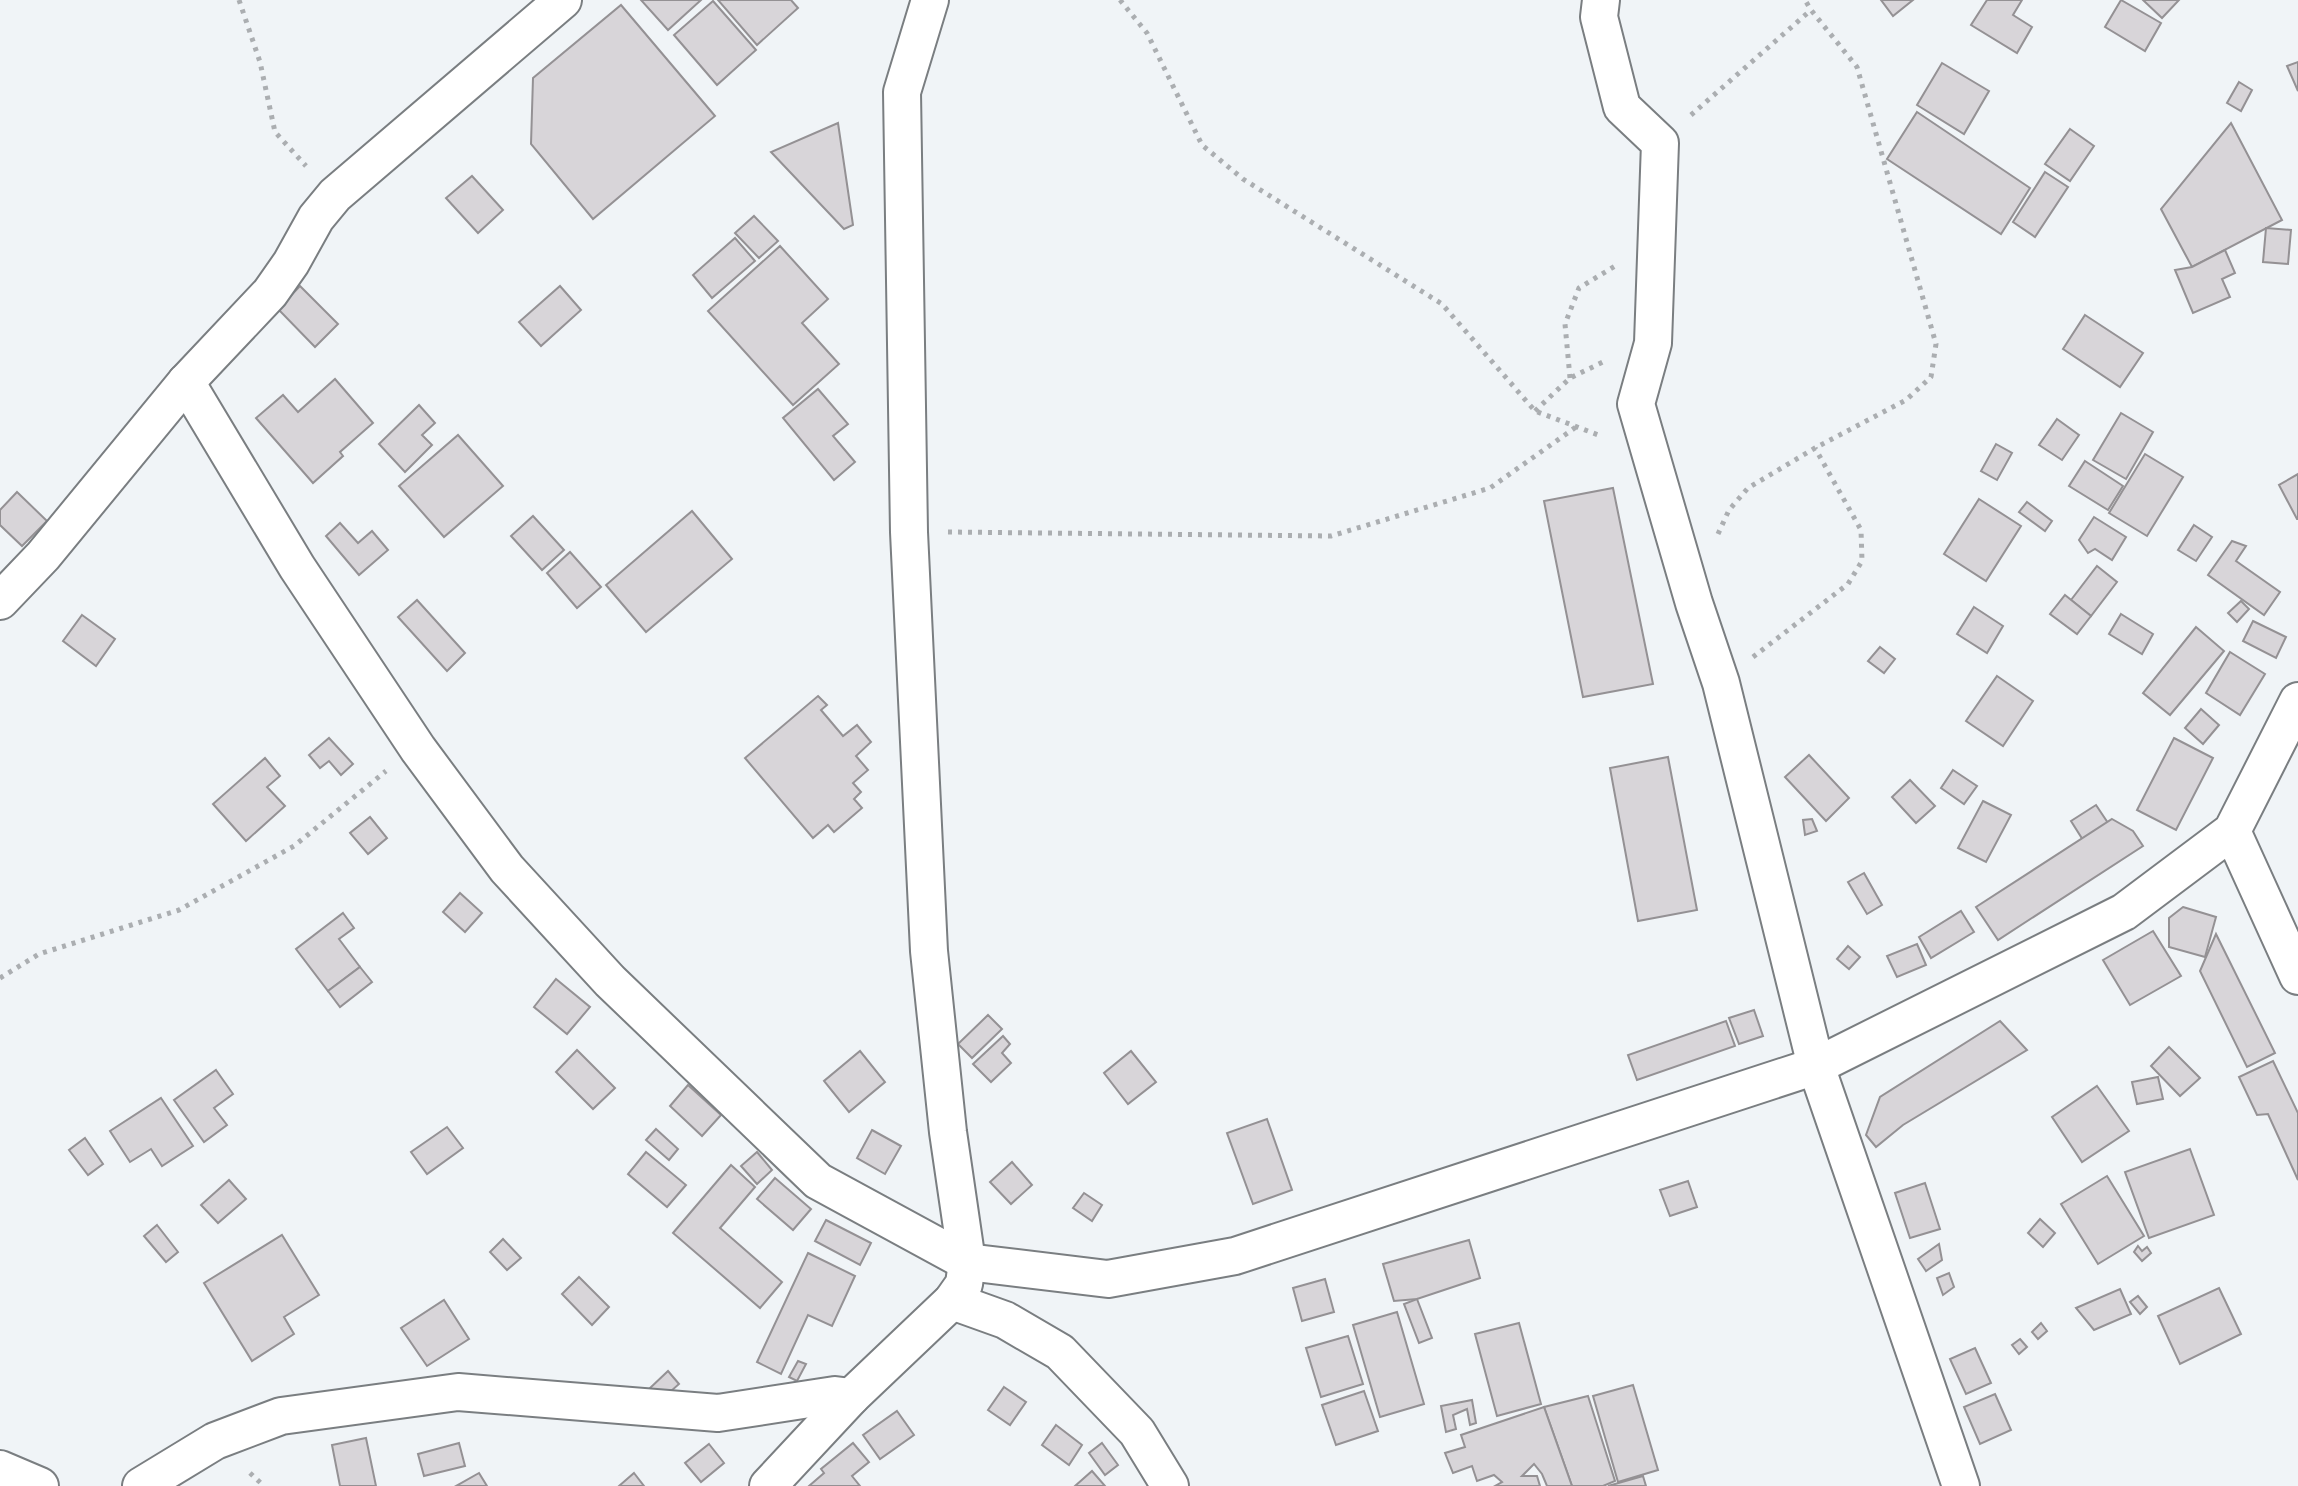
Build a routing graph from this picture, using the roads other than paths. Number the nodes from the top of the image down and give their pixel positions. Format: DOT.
graph roads {
  1 [pos="563,0"];
  2 [pos="930,0"];
  3 [pos="1601,0"];
  4 [pos="186,382"];
  5 [pos="0,601"];
  6 [pos="2298,701"];
  7 [pos="2232,831"];
  8 [pos="2298,976"];
  9 [pos="1816,1066"];
  10 [pos="967,1262"];
  11 [pos="952,1301"];
  12 [pos="851,1397"];
  13 [pos="0,1469"];
  14 [pos="40,1486"];
  15 [pos="141,1486"];
  16 [pos="768,1486"];
  17 [pos="1170,1486"];
  18 [pos="1961,1486"];
  1 -- 4 [label="street"];
  2 -- 10 [label="street"];
  3 -- 9 [label="street"];
  4 -- 5 [label="street"];
  4 -- 10 [label="street"];
  6 -- 7 [label="street"];
  7 -- 8 [label="street"];
  7 -- 9 [label="street"];
  9 -- 10 [label="street"];
  9 -- 18 [label="street"];
  10 -- 11 [label="street"];
  11 -- 12 [label="street"];
  11 -- 17 [label="street"];
  12 -- 15 [label="street"];
  12 -- 16 [label="street"];
  13 -- 14 [label="street"];
}
